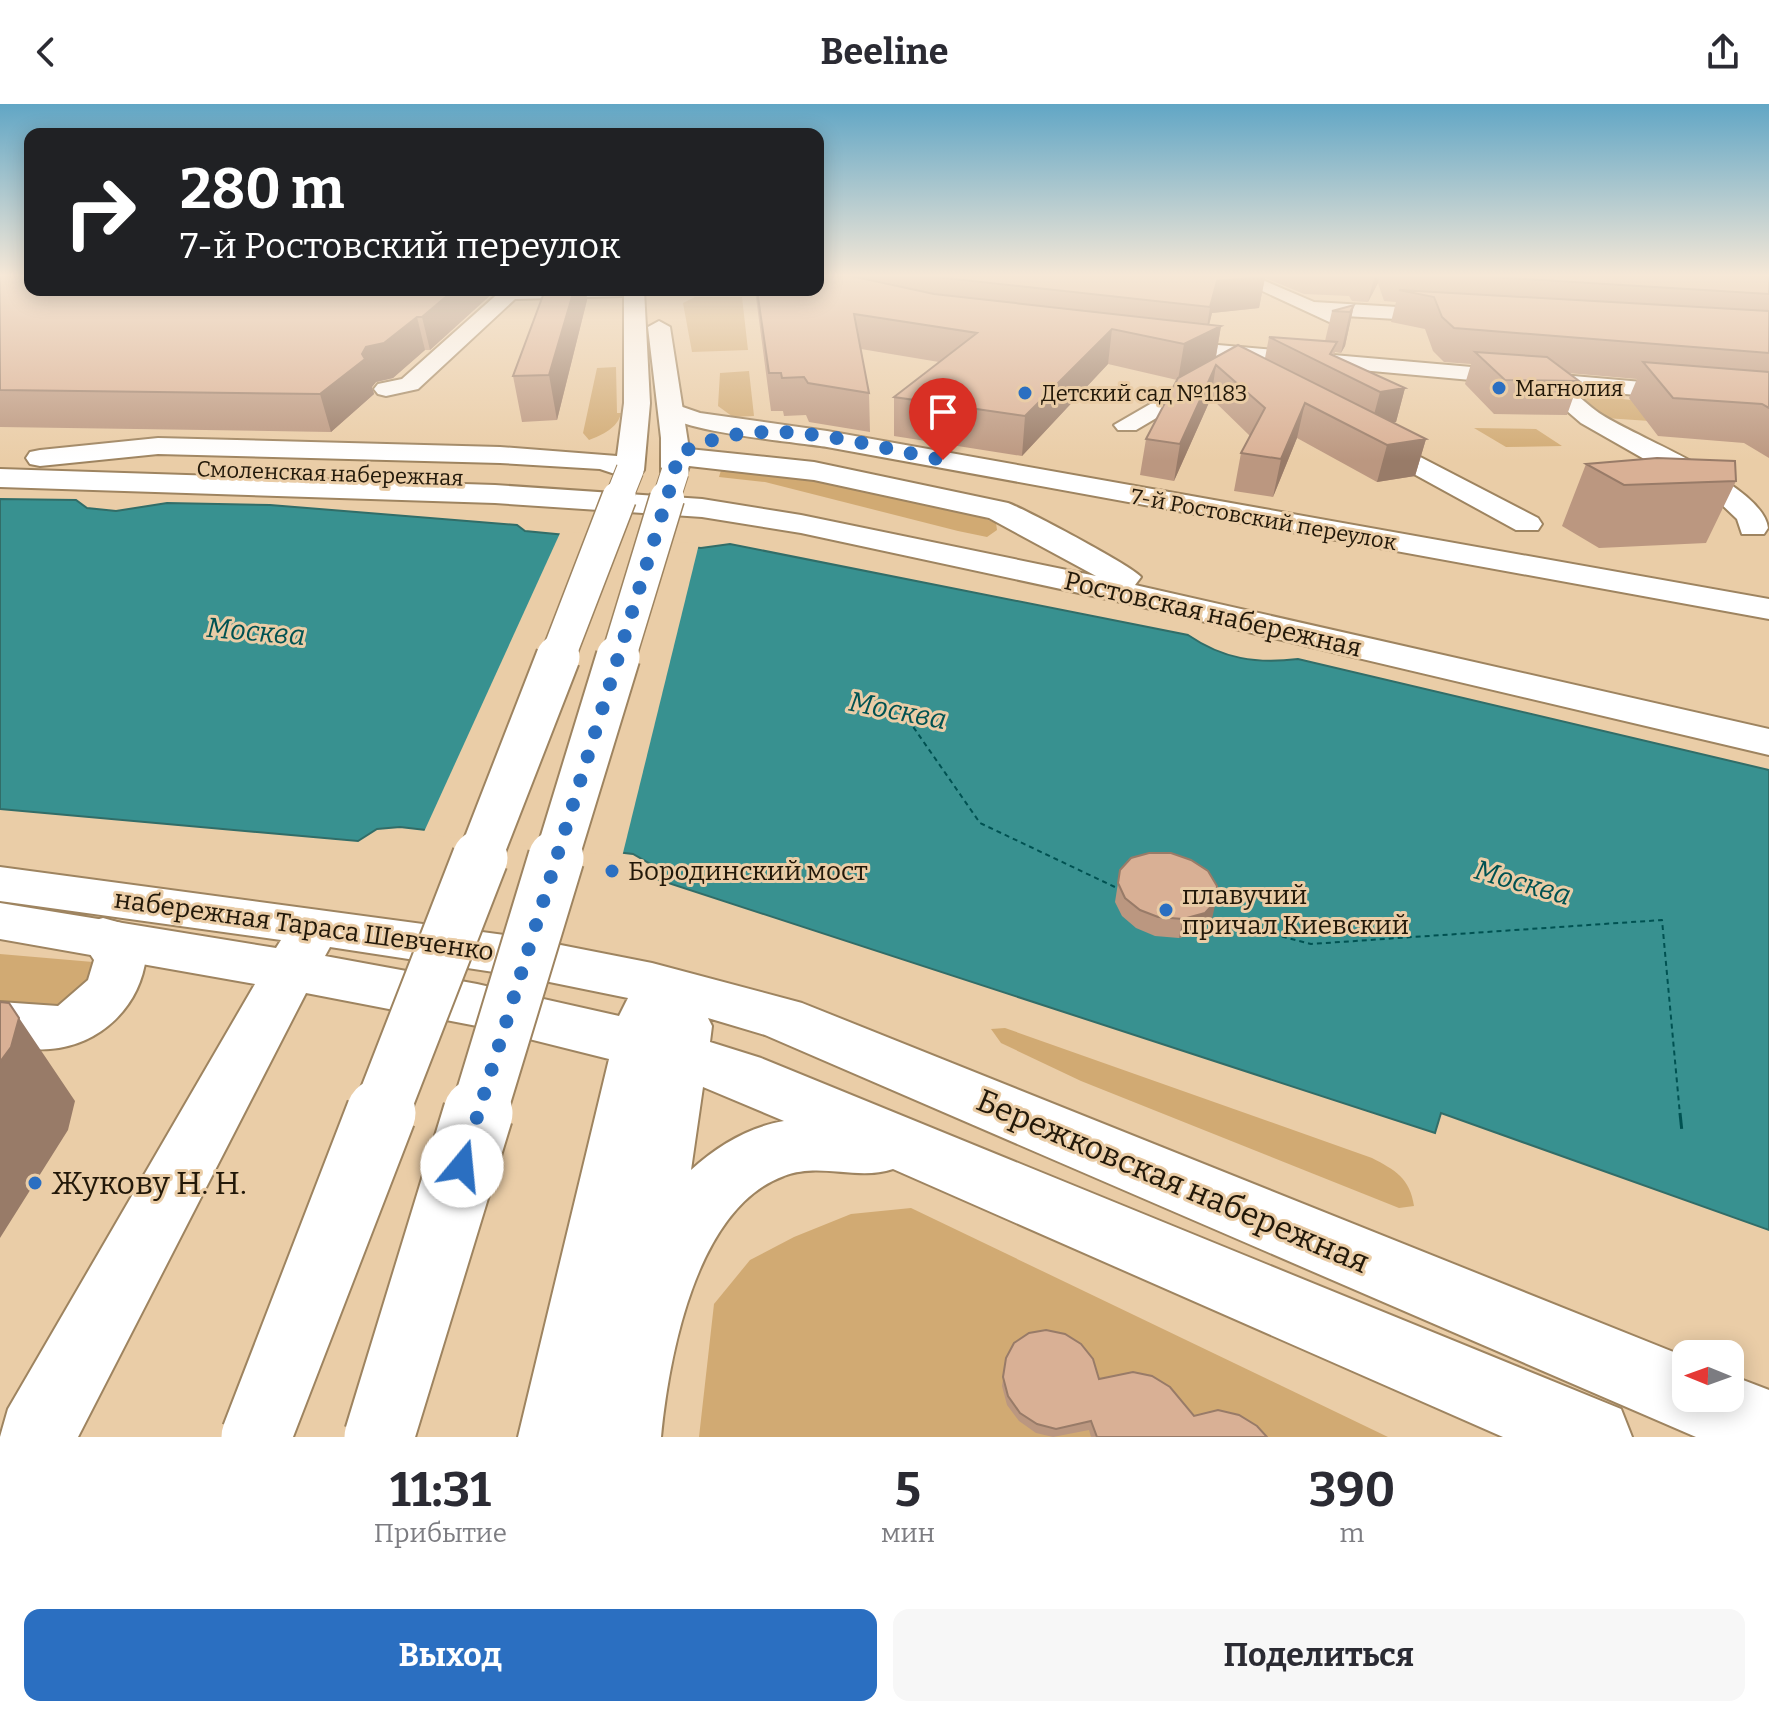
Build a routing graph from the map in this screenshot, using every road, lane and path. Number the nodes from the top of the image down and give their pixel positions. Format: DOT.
graph roads {
  1 [pos="462,337"];
  2 [pos="635,337"];
  3 [pos="663,337"];
  4 [pos="1141,343"];
  5 [pos="1398,348"];
  6 [pos="1241,359"];
  7 [pos="1454,373"];
  8 [pos="1260,379"];
  9 [pos="1546,381"];
  10 [pos="386,389"];
  11 [pos="1769,401"];
  12 [pos="637,403"];
  13 [pos="671,410"];
  14 [pos="1127,425"];
  15 [pos="1344,425"];
  16 [pos="760,430"];
  17 [pos="141,454"];
  18 [pos="500,455"];
  19 [pos="0,462"];
  20 [pos="58,464"];
  21 [pos="0,471"];
  22 [pos="0,478"];
  23 [pos="659,478"];
  24 [pos="964,504"];
  25 [pos="1527,524"];
  26 [pos="1753,528"];
  27 [pos="936,540"];
  28 [pos="1133,581"];
  29 [pos="1769,609"];
  30 [pos="1769,725"];
  31 [pos="1769,742"];
  32 [pos="0,884"];
  33 [pos="0,921"];
  34 [pos="103,936"];
  35 [pos="304,947"];
  36 [pos="666,1018"];
  37 [pos="0,1023"];
  38 [pos="943,1160"];
  39 [pos="1672,1389"];
  40 [pos="627,1407"];
  41 [pos="1728,1412"];
  42 [pos="1769,1429"];
  43 [pos="36,1437"];
  44 [pos="256,1437"];
  45 [pos="379,1437"];
  46 [pos="557,1437"];
  47 [pos="1593,1437"];
  1 -- 10 [label="street"];
  2 -- 12 [label="main road"];
  3 -- 13 [label="main road"];
  4 -- 6 [label="street"];
  5 -- 7 [label="street"];
  6 -- 7 [label="street"];
  6 -- 8 [label="street"];
  6 -- 14 [label="street"];
  7 -- 9 [label="street"];
  9 -- 11 [label="street"];
  9 -- 26 [label="street"];
  12 -- 18 [label="main road"];
  12 -- 23 [label="main road"];
  13 -- 16 [label="street, 7-й Ростовский переулок"];
  13 -- 23 [label="main road"];
  15 -- 25 [label="street"];
  16 -- 23 [label="street, 7-й Ростовский переулок"];
  16 -- 29 [label="street, 7-й Ростовский переулок"];
  17 -- 18 [label="main road"];
  17 -- 19 [label="main road"];
  17 -- 20 [label="main road, Смоленская набережная"];
  17 -- 23 [label="main road, Смоленская набережная"];
  18 -- 23 [label="main road"];
  19 -- 20 [label="main road, Смоленская набережная"];
  20 -- 21 [label="main road"];
  22 -- 23 [label="main road, Смоленская набережная"];
  23 -- 24 [label="main road"];
  23 -- 27 [label="main road, Ростовская набережная"];
  23 -- 31 [label="main road, Ростовская набережная"];
  23 -- 44 [label="main road, bridge"];
  23 -- 45 [label="main road, bridge"];
  24 -- 27 [label="main road"];
  24 -- 28 [label="main road"];
  27 -- 28 [label="main road, Ростовская набережная"];
  28 -- 30 [label="main road, Ростовская набережная"];
  32 -- 35 [label="main road, набережная Тараса Шевченко"];
  33 -- 34 [label="main road, набережная Тараса Шевченко"];
  34 -- 35 [label="main road, набережная Тараса Шевченко"];
  34 -- 37 [label="street, набережная Тараса Шевченко"];
  35 -- 36 [label="main road, набережная Тараса Шевченко"];
  35 -- 43 [label="main road"];
  36 -- 38 [label="main road"];
  36 -- 39 [label="main road, Бережковская набережная"];
  36 -- 40 [label="main road"];
  36 -- 46 [label="main road"];
  38 -- 40 [label="main road"];
  38 -- 47 [label="main road"];
  41 -- 42 [label="main road"];
}
